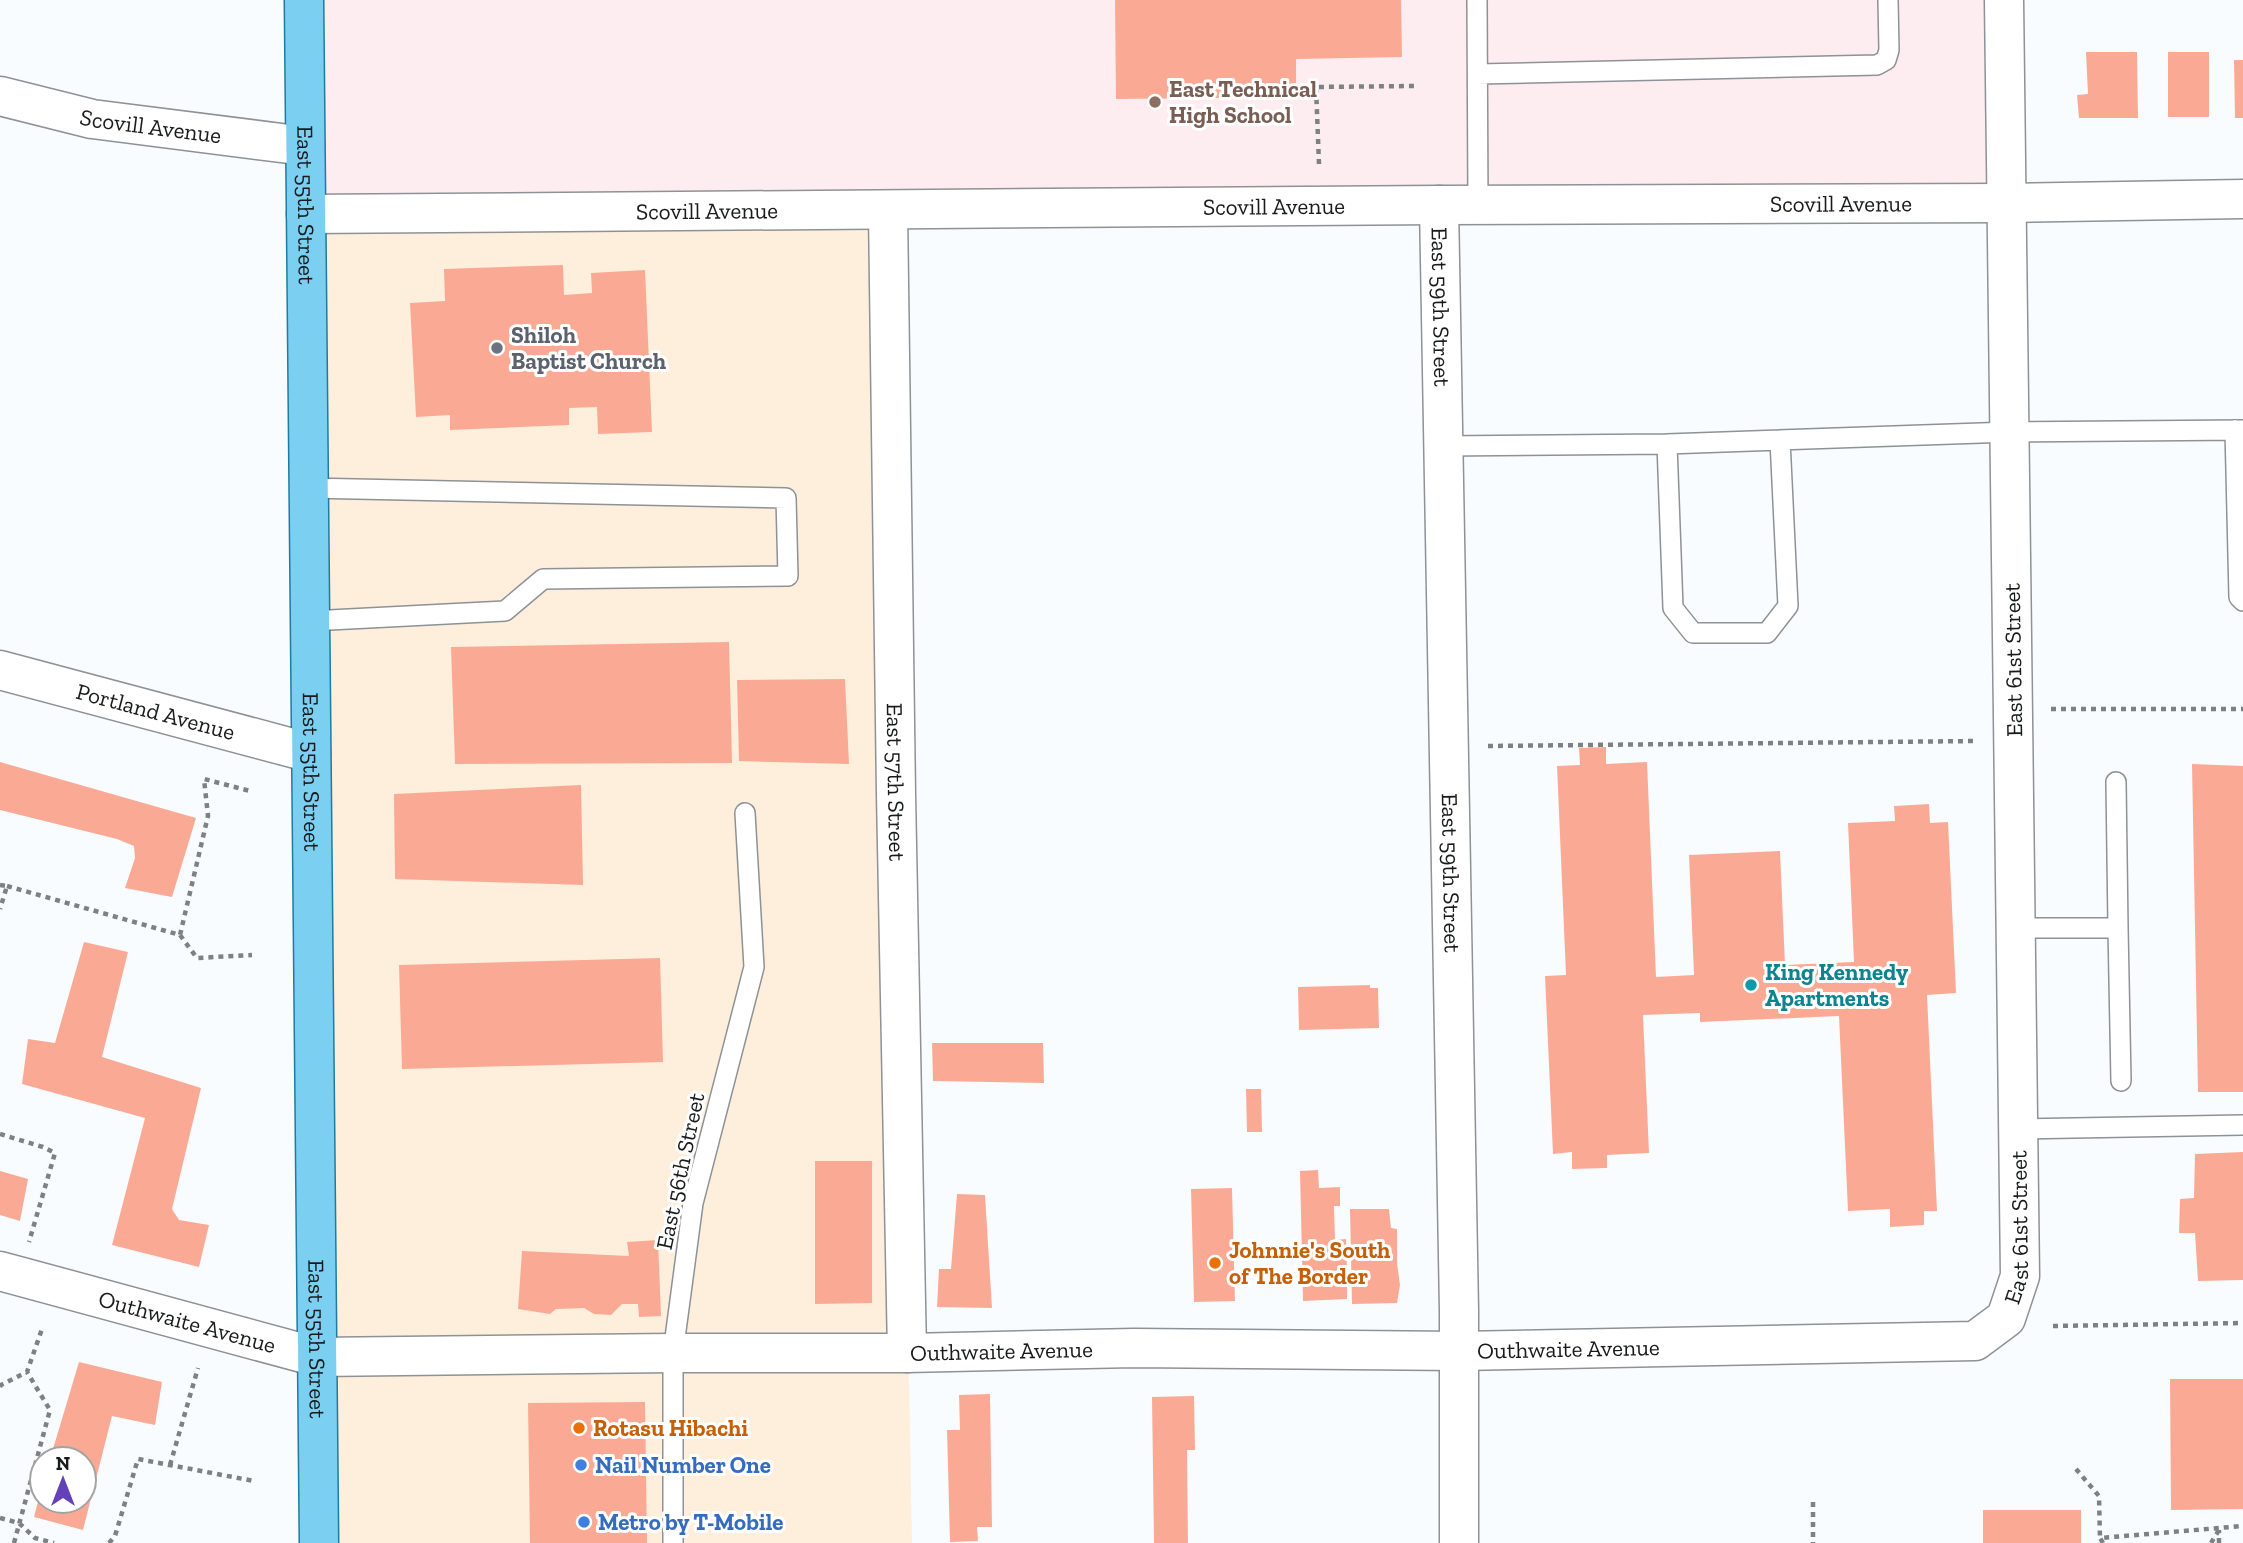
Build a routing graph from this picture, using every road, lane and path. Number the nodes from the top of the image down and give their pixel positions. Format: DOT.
graph roads {
  1 [pos="304,0"];
  2 [pos="1477,0"];
  3 [pos="1888,0"];
  4 [pos="2004,0"];
  5 [pos="1478,74"];
  6 [pos="1415,86"];
  7 [pos="0,96"];
  8 [pos="305,146"];
  9 [pos="1320,164"];
  10 [pos="2243,200"];
  11 [pos="2007,203"];
  12 [pos="1439,205"];
  13 [pos="1478,205"];
  14 [pos="888,210"];
  15 [pos="306,214"];
  16 [pos="2239,430"];
  17 [pos="2010,432"];
  18 [pos="1780,440"];
  19 [pos="1667,444"];
  20 [pos="1443,446"];
  21 [pos="308,488"];
  22 [pos="2243,601"];
  23 [pos="310,621"];
  24 [pos="0,670"];
  25 [pos="2046,709"];
  26 [pos="2243,709"];
  27 [pos="1983,741"];
  28 [pos="1483,746"];
  29 [pos="311,752"];
  30 [pos="2116,782"];
  31 [pos="250,791"];
  32 [pos="745,813"];
  33 [pos="0,885"];
  34 [pos="7,886"];
  35 [pos="0,909"];
  36 [pos="2016,928"];
  37 [pos="2118,928"];
  38 [pos="180,935"];
  39 [pos="252,955"];
  40 [pos="2121,1081"];
  41 [pos="2243,1125"];
  42 [pos="2019,1129"];
  43 [pos="0,1134"];
  44 [pos="13,1260"];
  45 [pos="2006,1318"];
  46 [pos="2243,1322"];
  47 [pos="43,1326"];
  48 [pos="2053,1326"];
  49 [pos="1459,1351"];
  50 [pos="673,1353"];
  51 [pos="907,1353"];
  52 [pos="317,1357"];
  53 [pos="198,1368"];
  54 [pos="27,1372"];
  55 [pos="0,1387"];
  56 [pos="170,1465"];
  57 [pos="2076,1469"];
  58 [pos="254,1482"];
  59 [pos="1812,1502"];
  60 [pos="0,1518"];
  61 [pos="19,1523"];
  62 [pos="2243,1526"];
  63 [pos="2219,1529"];
  64 [pos="2101,1541"];
  65 [pos="14,1543"];
  66 [pos="54,1543"];
  67 [pos="109,1543"];
  68 [pos="319,1543"];
  69 [pos="673,1543"];
  70 [pos="1459,1543"];
  71 [pos="1813,1543"];
  72 [pos="2211,1543"];
  73 [pos="2218,1543"];
  1 -- 8 [label="main road, East 55th Street"];
  2 -- 5 [label="lane"];
  3 -- 5 [label="lane"];
  4 -- 11 [label="street, East 61st Street"];
  5 -- 13 [label="lane"];
  6 -- 9 [label="path"];
  7 -- 8 [label="street, Scovill Avenue"];
  8 -- 15 [label="main road, East 55th Street"];
  10 -- 11 [label="street, Scovill Avenue"];
  11 -- 13 [label="street, Scovill Avenue"];
  11 -- 17 [label="street, East 61st Street"];
  12 -- 13 [label="street, Scovill Avenue"];
  12 -- 14 [label="street, Scovill Avenue"];
  12 -- 20 [label="street, East 59th Street"];
  14 -- 15 [label="street, Scovill Avenue"];
  14 -- 51 [label="street, East 57th Street"];
  15 -- 21 [label="main road, East 55th Street"];
  16 -- 17 [label="lane"];
  16 -- 22 [label="lane"];
  17 -- 18 [label="lane"];
  17 -- 36 [label="street, East 61st Street"];
  18 -- 19 [label="lane"];
  18 -- 19 [label="lane"];
  19 -- 20 [label="lane"];
  20 -- 49 [label="street, East 59th Street"];
  21 -- 23 [label="main road, East 55th Street"];
  21 -- 23 [label="lane"];
  23 -- 29 [label="main road, East 55th Street"];
  24 -- 29 [label="street, Portland Avenue"];
  25 -- 26 [label="path"];
  27 -- 28 [label="path"];
  29 -- 52 [label="main road, East 55th Street"];
  30 -- 37 [label="lane"];
  31 -- 38 [label="path"];
  32 -- 50 [label="lane, East 56th Street"];
  33 -- 34 [label="path"];
  34 -- 35 [label="path"];
  34 -- 38 [label="path"];
  36 -- 37 [label="lane"];
  36 -- 42 [label="street, East 61st Street"];
  37 -- 40 [label="lane"];
  38 -- 39 [label="path"];
  41 -- 42 [label="lane"];
  42 -- 45 [label="street, East 61st Street"];
  43 -- 44 [label="path"];
  44 -- 52 [label="street, Outhwaite Avenue"];
  45 -- 49 [label="street, Outhwaite Avenue"];
  46 -- 48 [label="path"];
  47 -- 54 [label="path"];
  49 -- 51 [label="street, Outhwaite Avenue"];
  49 -- 70 [label="street, East 59th Street"];
  50 -- 51 [label="street, Outhwaite Avenue"];
  50 -- 52 [label="street, Outhwaite Avenue"];
  50 -- 69 [label="lane, East 56th Street"];
  52 -- 68 [label="main road, East 55th Street"];
  53 -- 56 [label="path"];
  54 -- 55 [label="path"];
  54 -- 61 [label="path"];
  56 -- 58 [label="path"];
  56 -- 67 [label="path"];
  57 -- 64 [label="path"];
  59 -- 71 [label="path"];
  60 -- 61 [label="path"];
  61 -- 65 [label="path"];
  61 -- 66 [label="path"];
  62 -- 63 [label="path"];
  63 -- 64 [label="path"];
  63 -- 72 [label="path"];
  63 -- 73 [label="path"];
}
